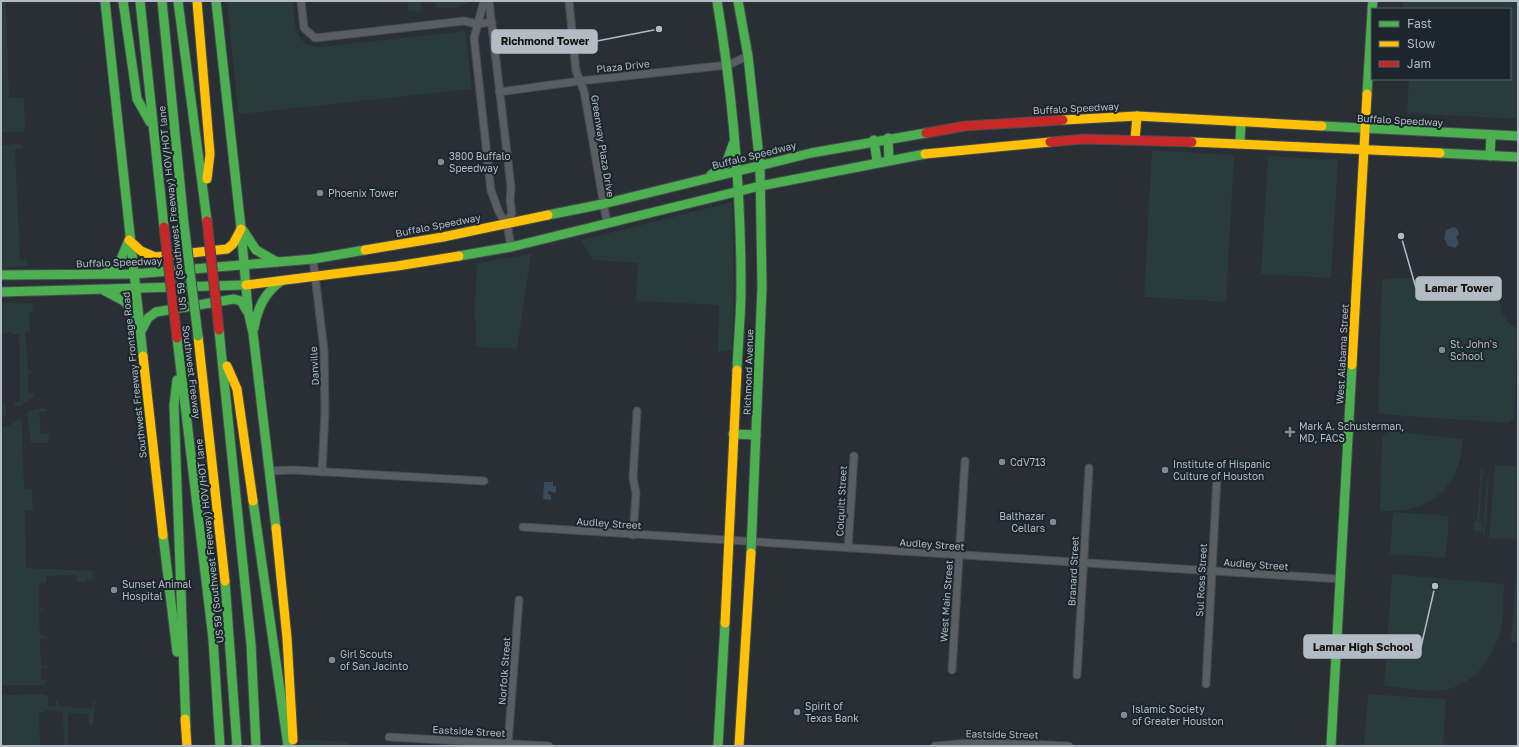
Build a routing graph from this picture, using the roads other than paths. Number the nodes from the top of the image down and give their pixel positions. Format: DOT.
graph roads {
  1 [pos="105,1"];
  2 [pos="123,1"];
  3 [pos="140,1"];
  4 [pos="161,1"];
  5 [pos="178,1"];
  6 [pos="197,1"];
  7 [pos="216,1"];
  8 [pos="301,1"];
  9 [pos="484,1"];
  10 [pos="489,1"];
  11 [pos="569,1"];
  12 [pos="717,1"];
  13 [pos="738,1"];
  14 [pos="492,22"];
  15 [pos="477,24"];
  16 [pos="1371,29"];
  17 [pos="748,56"];
  18 [pos="728,65"];
  19 [pos="580,81"];
  20 [pos="499,92"];
  21 [pos="1137,112"];
  22 [pos="1241,122"];
  23 [pos="153,128"];
  24 [pos="1365,129"];
  25 [pos="1492,135"];
  26 [pos="1518,136"];
  27 [pos="735,138"];
  28 [pos="888,138"];
  29 [pos="1135,139"];
  30 [pos="874,140"];
  31 [pos="1240,143"];
  32 [pos="1364,149"];
  33 [pos="1490,156"];
  34 [pos="1518,157"];
  35 [pos="888,159"];
  36 [pos="877,161"];
  37 [pos="760,166"];
  38 [pos="738,171"];
  39 [pos="707,178"];
  40 [pos="760,186"];
  41 [pos="739,192"];
  42 [pos="204,195"];
  43 [pos="602,204"];
  44 [pos="507,223"];
  45 [pos="607,223"];
  46 [pos="241,228"];
  47 [pos="129,240"];
  48 [pos="511,246"];
  49 [pos="313,259"];
  50 [pos="280,263"];
  51 [pos="244,266"];
  52 [pos="103,274"];
  53 [pos="134,274"];
  54 [pos="1,275"];
  55 [pos="316,277"];
  56 [pos="281,281"];
  57 [pos="246,285"];
  58 [pos="135,288"];
  59 [pos="101,289"];
  60 [pos="1,292"];
  61 [pos="248,311"];
  62 [pos="140,326"];
  63 [pos="253,332"];
  64 [pos="222,355"];
  65 [pos="180,360"];
  66 [pos="637,411"];
  67 [pos="733,434"];
  68 [pos="756,435"];
  69 [pos="854,456"];
  70 [pos="965,461"];
  71 [pos="1089,468"];
  72 [pos="269,472"];
  73 [pos="322,472"];
  74 [pos="1217,477"];
  75 [pos="484,481"];
  76 [pos="523,527"];
  77 [pos="633,535"];
  78 [pos="730,541"];
  79 [pos="751,542"];
  80 [pos="848,548"];
  81 [pos="959,555"];
  82 [pos="1083,563"];
  83 [pos="1212,571"];
  84 [pos="1340,580"];
  85 [pos="519,600"];
  86 [pos="952,670"];
  87 [pos="1077,675"];
  88 [pos="1206,684"];
  89 [pos="186,727"];
  90 [pos="388,737"];
  91 [pos="475,744"];
  92 [pos="508,744"];
  93 [pos="187,746"];
  94 [pos="220,746"];
  95 [pos="237,746"];
  96 [pos="256,746"];
  97 [pos="288,746"];
  98 [pos="293,746"];
  99 [pos="549,746"];
  100 [pos="718,746"];
  101 [pos="739,746"];
  102 [pos="935,746"];
  103 [pos="1069,746"];
  104 [pos="1331,746"];
  1 -- 47 [label="main road, Southwest Freeway Frontage Road"];
  2 -- 23 [label="main road"];
  3 -- 23 [label="main road, Southwest Freeway"];
  4 -- 95 [label="main road, US 59 (Southwest Freeway) HOV/HOT lane, bridge"];
  5 -- 42 [label="main road"];
  6 -- 42 [label="main road"];
  7 -- 46 [label="main road"];
  8 -- 15 [label="street"];
  9 -- 15 [label="street"];
  10 -- 14 [label="street"];
  11 -- 19 [label="street, Greenway Plaza Drive"];
  12 -- 18 [label="main road, Richmond Avenue"];
  13 -- 17 [label="main road, Richmond Avenue"];
  14 -- 15 [label="street"];
  14 -- 20 [label="street"];
  15 -- 44 [label="street"];
  16 -- 24 [label="main road, West Alabama Street"];
  17 -- 18 [label="street, Plaza Drive"];
  17 -- 37 [label="main road, Richmond Avenue"];
  18 -- 19 [label="street, Plaza Drive"];
  18 -- 27 [label="main road, Richmond Avenue"];
  19 -- 20 [label="street, Plaza Drive"];
  19 -- 43 [label="street, Greenway Plaza Drive"];
  20 -- 44 [label="street"];
  21 -- 22 [label="main road, Buffalo Speedway"];
  21 -- 28 [label="main road, Buffalo Speedway"];
  21 -- 29 [label="main road"];
  22 -- 24 [label="main road, Buffalo Speedway"];
  22 -- 31 [label="main road"];
  23 -- 65 [label="main road, Southwest Freeway, bridge"];
  24 -- 25 [label="main road, Buffalo Speedway"];
  24 -- 32 [label="main road, West Alabama Street"];
  25 -- 26 [label="main road, Buffalo Speedway"];
  25 -- 33 [label="main road"];
  27 -- 38 [label="main road, Richmond Avenue"];
  27 -- 39 [label="main road"];
  28 -- 30 [label="main road, Buffalo Speedway"];
  28 -- 35 [label="main road"];
  29 -- 31 [label="main road"];
  29 -- 35 [label="main road"];
  30 -- 36 [label="main road"];
  30 -- 37 [label="main road, Buffalo Speedway"];
  31 -- 32 [label="main road"];
  32 -- 33 [label="main road"];
  32 -- 84 [label="main road, West Alabama Street"];
  33 -- 34 [label="main road"];
  35 -- 36 [label="main road"];
  36 -- 40 [label="main road"];
  37 -- 38 [label="main road, Buffalo Speedway"];
  37 -- 40 [label="main road, Richmond Avenue"];
  38 -- 39 [label="main road, Buffalo Speedway"];
  38 -- 41 [label="main road, Richmond Avenue"];
  39 -- 43 [label="main road, Buffalo Speedway"];
  40 -- 41 [label="main road"];
  40 -- 68 [label="main road, Richmond Avenue"];
  41 -- 45 [label="main road"];
  41 -- 67 [label="main road, Richmond Avenue"];
  42 -- 64 [label="main road, bridge"];
  43 -- 44 [label="main road, Buffalo Speedway"];
  43 -- 45 [label="street, Greenway Plaza Drive"];
  44 -- 48 [label="street"];
  44 -- 49 [label="main road, Buffalo Speedway"];
  45 -- 48 [label="main road"];
  46 -- 47 [label="main road"];
  46 -- 50 [label="main road"];
  46 -- 51 [label="main road"];
  47 -- 52 [label="main road"];
  47 -- 53 [label="main road, Southwest Freeway Frontage Road"];
  48 -- 55 [label="main road"];
  49 -- 50 [label="main road, Buffalo Speedway"];
  49 -- 55 [label="street, Danville"];
  50 -- 51 [label="main road, Buffalo Speedway"];
  51 -- 53 [label="main road, Buffalo Speedway"];
  51 -- 57 [label="main road"];
  52 -- 53 [label="main road, Buffalo Speedway"];
  52 -- 54 [label="main road, Buffalo Speedway"];
  53 -- 58 [label="main road, Southwest Freeway Frontage Road"];
  55 -- 56 [label="main road"];
  55 -- 73 [label="street, Danville"];
  56 -- 57 [label="main road"];
  56 -- 63 [label="main road"];
  57 -- 58 [label="main road"];
  57 -- 61 [label="main road"];
  58 -- 59 [label="main road"];
  58 -- 62 [label="main road, Southwest Freeway Frontage Road"];
  59 -- 60 [label="main road"];
  59 -- 62 [label="main road"];
  61 -- 62 [label="main road"];
  61 -- 63 [label="main road"];
  62 -- 89 [label="main road, Southwest Freeway Frontage Road"];
  63 -- 72 [label="main road"];
  64 -- 96 [label="main road"];
  64 -- 97 [label="main road"];
  65 -- 89 [label="main road"];
  65 -- 94 [label="main road, Southwest Freeway"];
  66 -- 77 [label="street"];
  67 -- 68 [label="main road"];
  67 -- 78 [label="main road, Richmond Avenue"];
  68 -- 79 [label="main road, Richmond Avenue"];
  69 -- 80 [label="street, Colquitt Street"];
  70 -- 81 [label="street, West Main Street"];
  71 -- 82 [label="street, Branard Street"];
  72 -- 73 [label="street"];
  72 -- 98 [label="main road"];
  73 -- 75 [label="street"];
  74 -- 83 [label="street, Sul Ross Street"];
  76 -- 77 [label="street, Audley Street"];
  77 -- 78 [label="street, Audley Street"];
  78 -- 79 [label="street, Audley Street"];
  78 -- 100 [label="main road, Richmond Avenue"];
  79 -- 80 [label="street, Audley Street"];
  79 -- 101 [label="main road, Richmond Avenue"];
  80 -- 81 [label="street, Audley Street"];
  81 -- 82 [label="street, Audley Street"];
  81 -- 86 [label="street, West Main Street"];
  82 -- 83 [label="street, Audley Street"];
  82 -- 87 [label="street, Branard Street"];
  83 -- 84 [label="street, Audley Street"];
  83 -- 88 [label="street, Sul Ross Street"];
  84 -- 104 [label="main road, West Alabama Street"];
  85 -- 92 [label="street, Norfolk Street"];
  89 -- 93 [label="main road, Southwest Freeway Frontage Road"];
  90 -- 91 [label="street, Eastside Street"];
  91 -- 92 [label="street, Eastside Street"];
  92 -- 99 [label="street, Eastside Street"];
  102 -- 103 [label="street, Eastside Street"];
}
